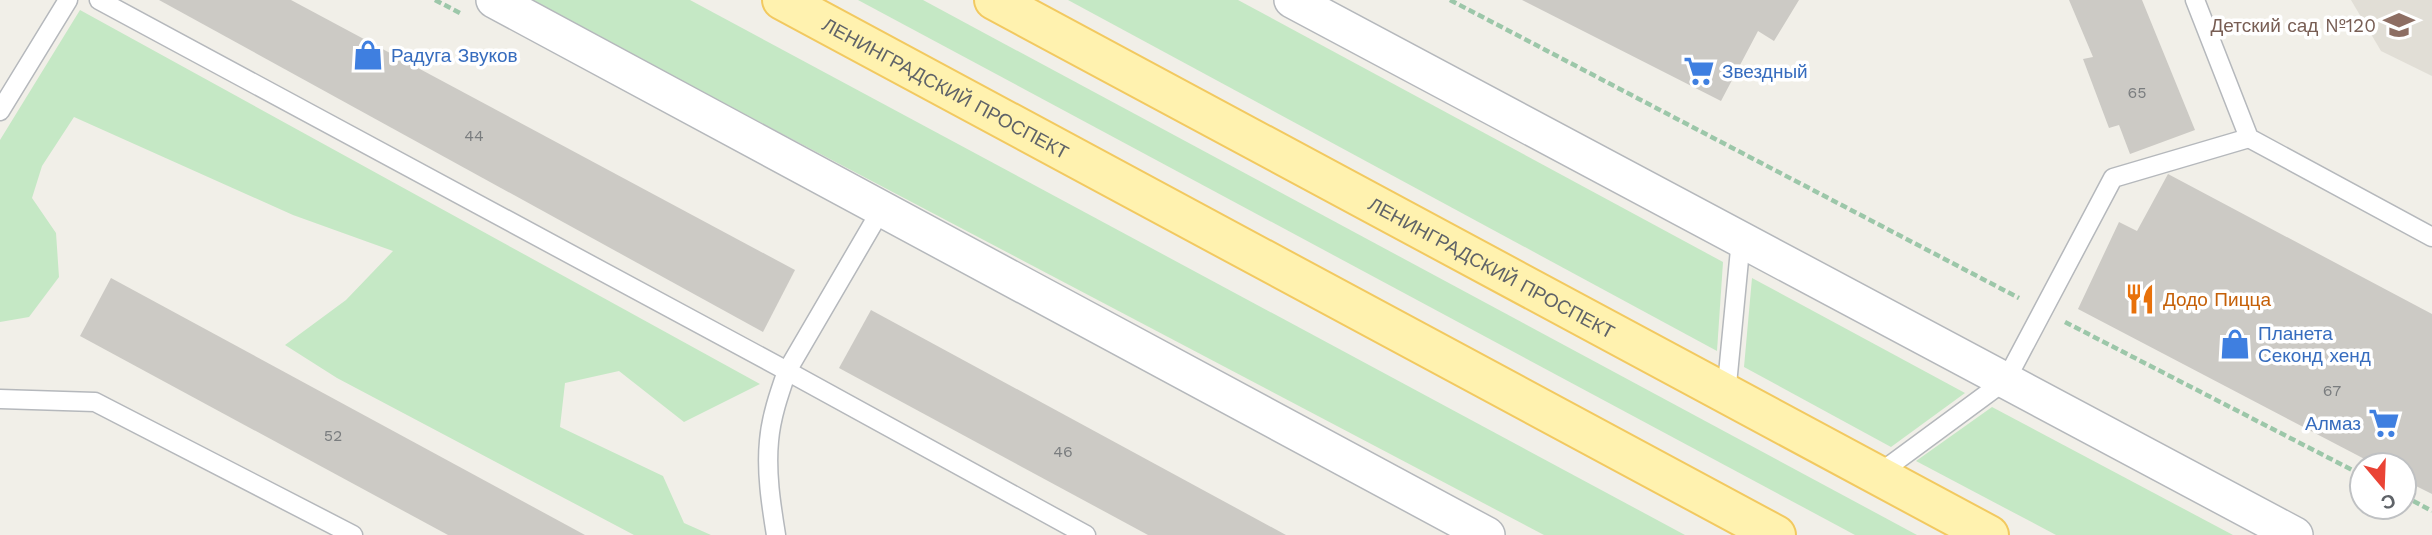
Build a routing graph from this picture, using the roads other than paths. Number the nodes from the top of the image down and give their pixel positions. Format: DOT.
graph roads {
  1 [pos="68,0"];
  2 [pos="99,0"];
  3 [pos="494,0"];
  4 [pos="782,0"];
  5 [pos="993,0"];
  6 [pos="1292,0"];
  7 [pos="2195,0"];
  8 [pos="0,111"];
  9 [pos="2249,138"];
  10 [pos="881,210"];
  11 [pos="2432,237"];
  12 [pos="1741,240"];
  13 [pos="787,371"];
  14 [pos="2006,380"];
  15 [pos="1726,395"];
  16 [pos="0,400"];
  17 [pos="1877,475"];
  18 [pos="353,535"];
  19 [pos="776,535"];
  20 [pos="1086,535"];
  21 [pos="1487,535"];
  22 [pos="1776,535"];
  23 [pos="1989,535"];
  24 [pos="2295,535"];
  1 -- 8 [label="lane"];
  2 -- 13 [label="lane"];
  3 -- 10 [label="street"];
  4 -- 22 [label="main road, ЛЕНИНГРАДСКИЙ ПРОСПЕКТ"];
  5 -- 15 [label="main road, ЛЕНИНГРАДСКИЙ ПРОСПЕКТ"];
  6 -- 12 [label="street"];
  7 -- 9 [label="lane"];
  9 -- 11 [label="lane"];
  9 -- 14 [label="lane"];
  10 -- 13 [label="lane"];
  10 -- 21 [label="street"];
  12 -- 14 [label="street"];
  12 -- 15 [label="lane"];
  13 -- 19 [label="lane"];
  13 -- 20 [label="lane"];
  14 -- 17 [label="lane"];
  14 -- 24 [label="street"];
  15 -- 17 [label="main road, ЛЕНИНГРАДСКИЙ ПРОСПЕКТ"];
  16 -- 18 [label="lane"];
  17 -- 23 [label="main road, ЛЕНИНГРАДСКИЙ ПРОСПЕКТ"];
}
